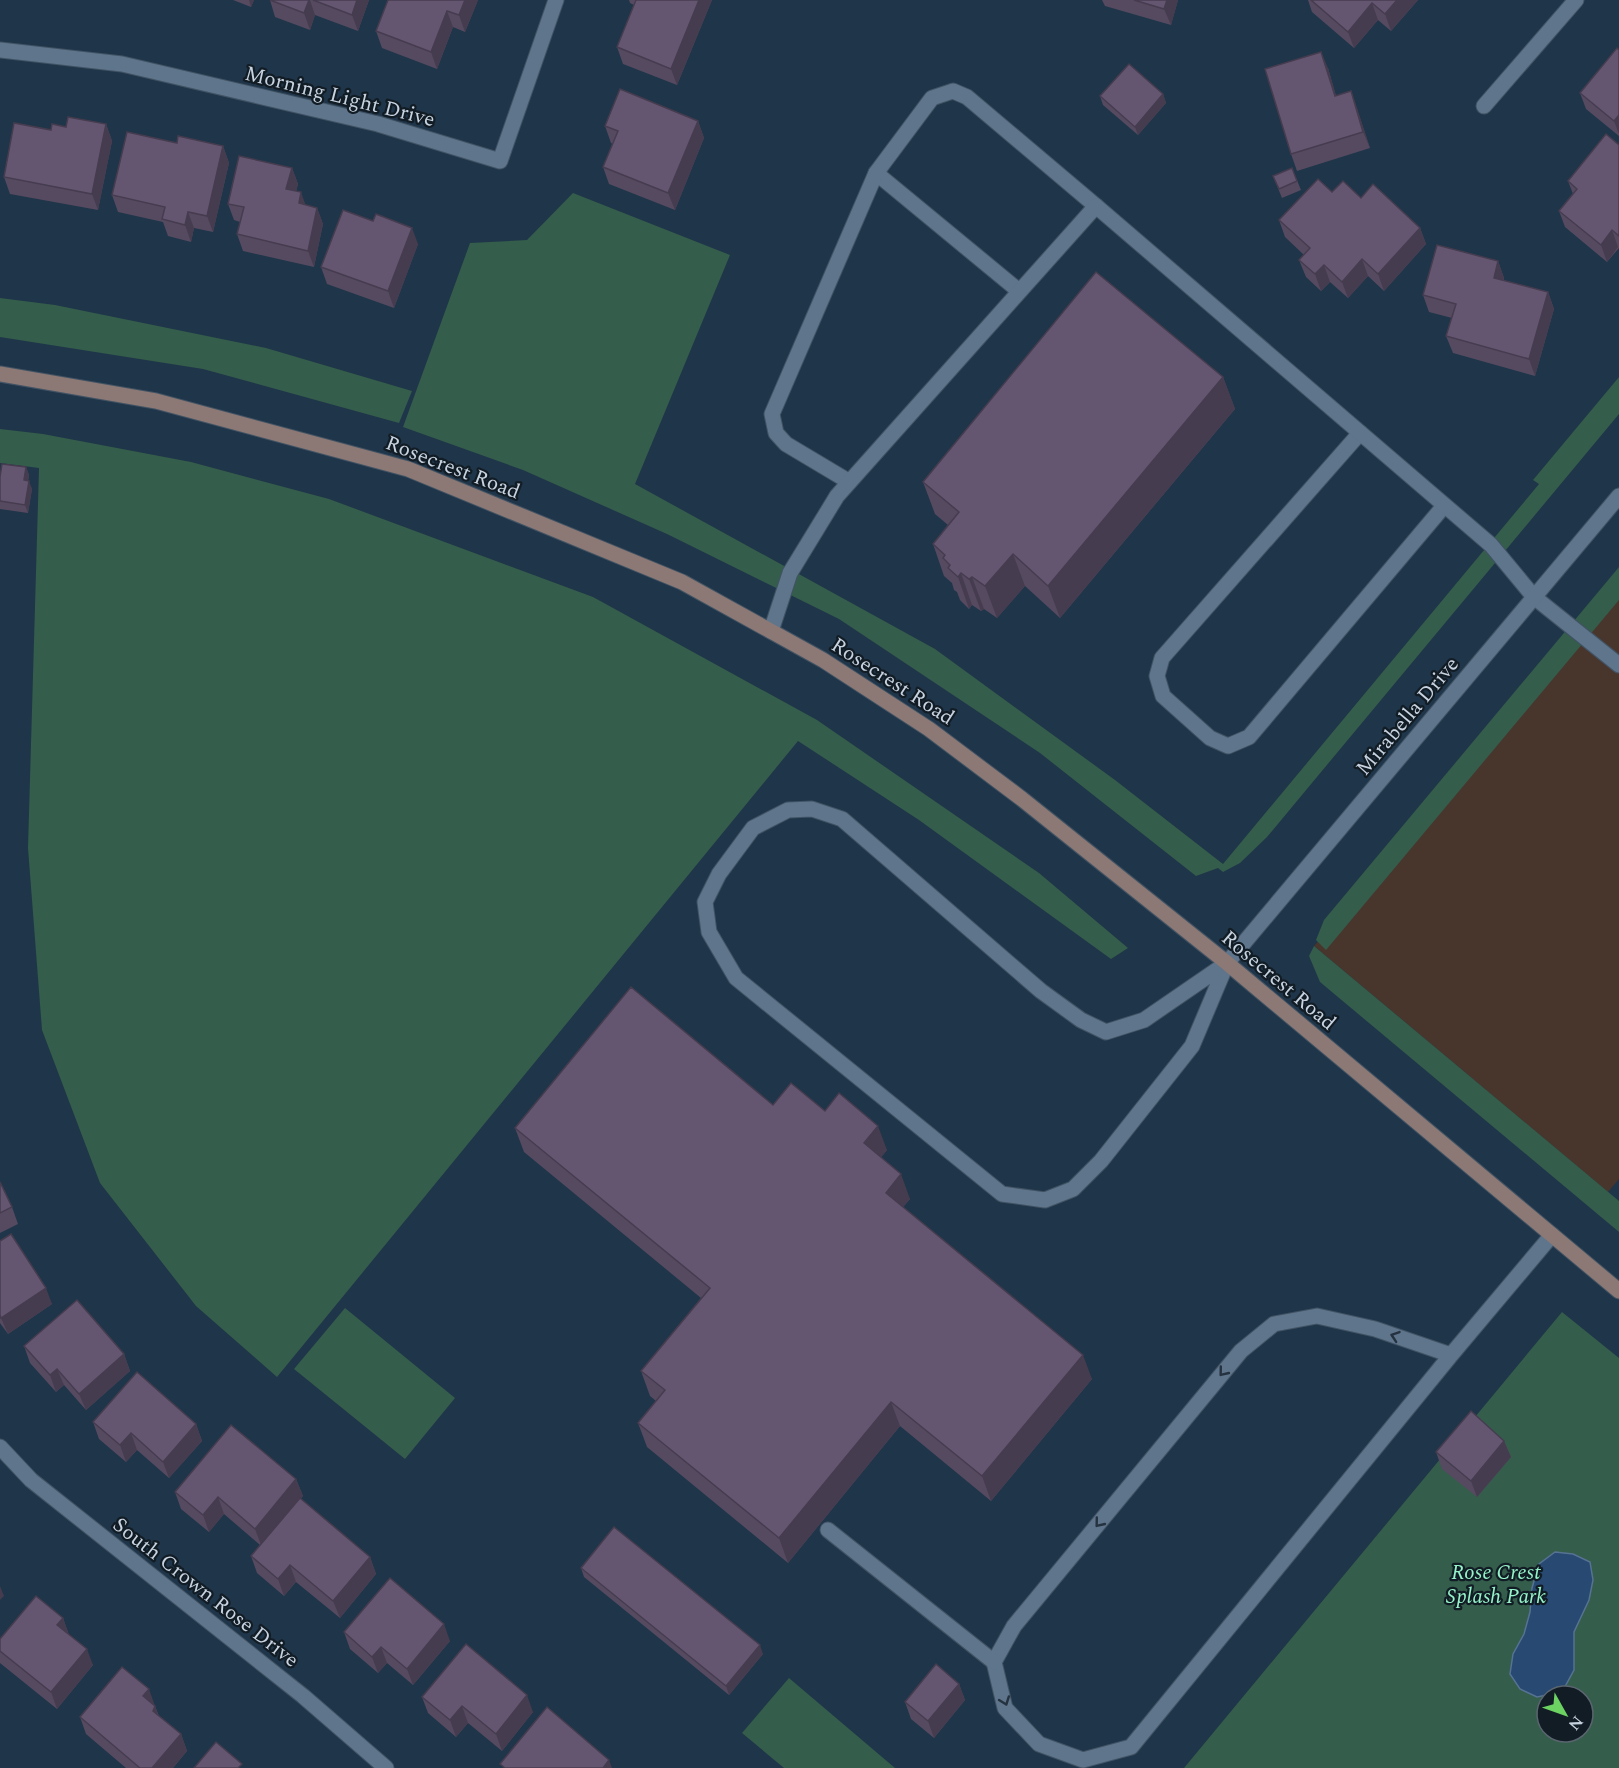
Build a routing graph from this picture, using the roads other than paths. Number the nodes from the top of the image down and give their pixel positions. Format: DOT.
graph roads {
  1 [pos="556,0"];
  2 [pos="1576,0"];
  3 [pos="0,50"];
  4 [pos="1484,106"];
  5 [pos="876,173"];
  6 [pos="1096,206"];
  7 [pos="1019,291"];
  8 [pos="0,374"];
  9 [pos="1360,433"];
  10 [pos="848,481"];
  11 [pos="1619,496"];
  12 [pos="1444,506"];
  13 [pos="1534,597"];
  14 [pos="771,631"];
  15 [pos="1619,665"];
  16 [pos="1227,963"];
  17 [pos="1552,1235"];
  18 [pos="1619,1291"];
  19 [pos="1451,1355"];
  20 [pos="0,1448"];
  21 [pos="828,1530"];
  22 [pos="994,1662"];
  23 [pos="386,1768"];
  1 -- 3 [label="street, Morning Light Drive"];
  2 -- 4 [label="street"];
  5 -- 6 [label="street"];
  5 -- 7 [label="street"];
  5 -- 10 [label="street"];
  6 -- 7 [label="street"];
  6 -- 9 [label="street"];
  7 -- 10 [label="street"];
  8 -- 14 [label="main road, Rosecrest Road"];
  9 -- 12 [label="street"];
  9 -- 12 [label="street"];
  10 -- 14 [label="street"];
  11 -- 13 [label="street, Mirabella Drive"];
  12 -- 13 [label="street"];
  13 -- 15 [label="street"];
  13 -- 16 [label="street, Mirabella Drive"];
  14 -- 16 [label="main road, Rosecrest Road"];
  16 -- 16 [label="street"];
  16 -- 17 [label="main road, Rosecrest Road"];
  17 -- 18 [label="main road, Rosecrest Road"];
  17 -- 19 [label="street"];
  19 -- 22 [label="street, one-way"];
  22 -- 19 [label="street, one-way"];
  20 -- 23 [label="street, South Crown Rose Drive"];
  21 -- 22 [label="street"];
}
